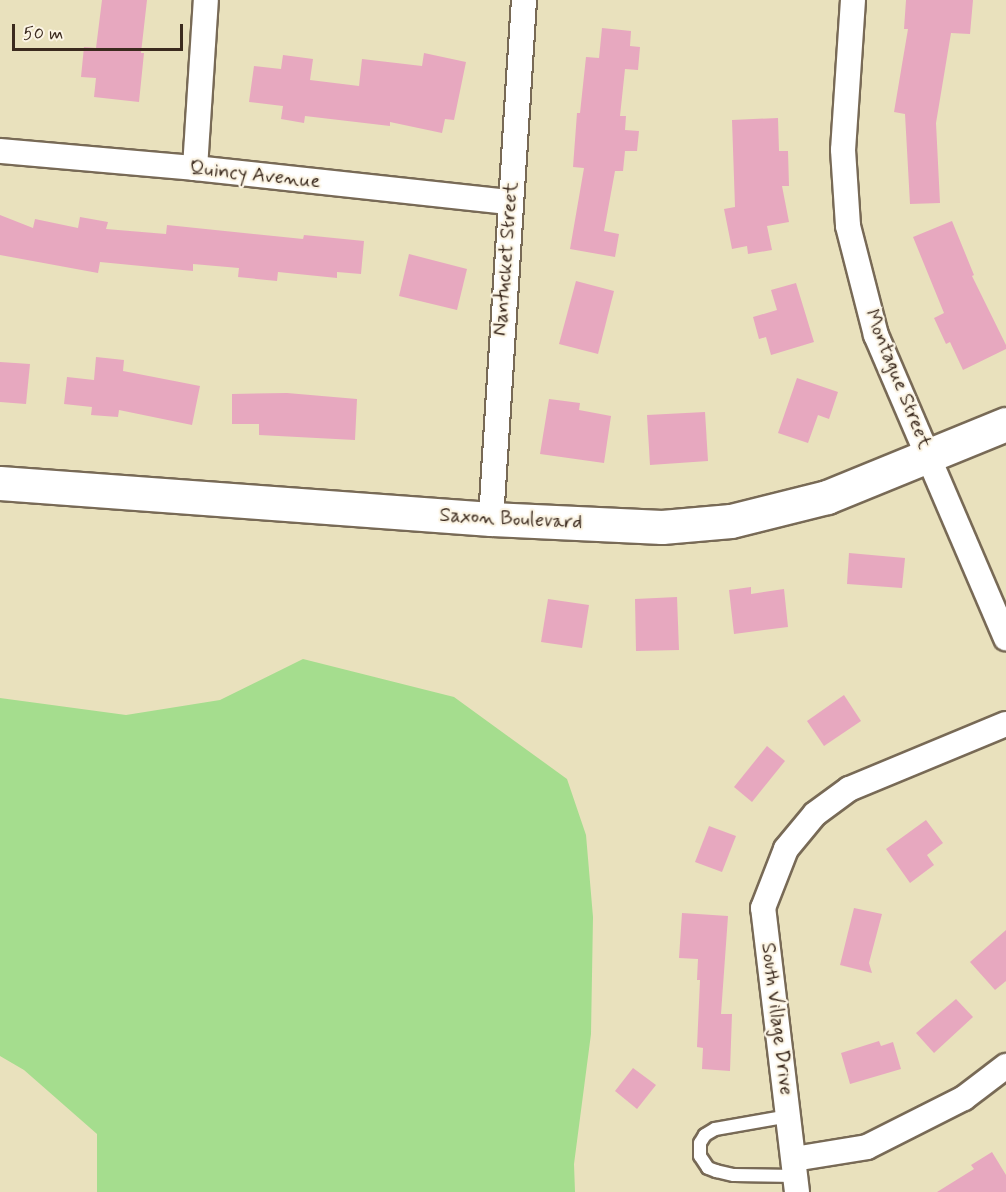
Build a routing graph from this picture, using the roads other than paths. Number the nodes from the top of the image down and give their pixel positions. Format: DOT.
graph roads {
  1 [pos="206,0"];
  2 [pos="524,0"];
  3 [pos="853,0"];
  4 [pos="0,152"];
  5 [pos="195,168"];
  6 [pos="510,202"];
  7 [pos="1006,424"];
  8 [pos="929,456"];
  9 [pos="0,483"];
  10 [pos="490,519"];
  11 [pos="1006,638"];
  12 [pos="1006,724"];
  13 [pos="1006,1066"];
  14 [pos="789,1116"];
  15 [pos="795,1176"];
  1 -- 5 [label="street"];
  2 -- 6 [label="street, Nantucket Street"];
  3 -- 8 [label="street, Montague Street"];
  4 -- 5 [label="street, Quincy Avenue"];
  5 -- 6 [label="street, Quincy Avenue"];
  6 -- 10 [label="street, Nantucket Street"];
  7 -- 8 [label="main road, Saxon Boulevard"];
  8 -- 10 [label="main road, Saxon Boulevard"];
  8 -- 11 [label="street, Montague Street"];
  9 -- 10 [label="main road, Saxon Boulevard"];
  12 -- 14 [label="street, South Village Drive"];
  13 -- 15 [label="street"];
  14 -- 15 [label="street, South Village Drive"];
  14 -- 15 [label="lane"];
}
